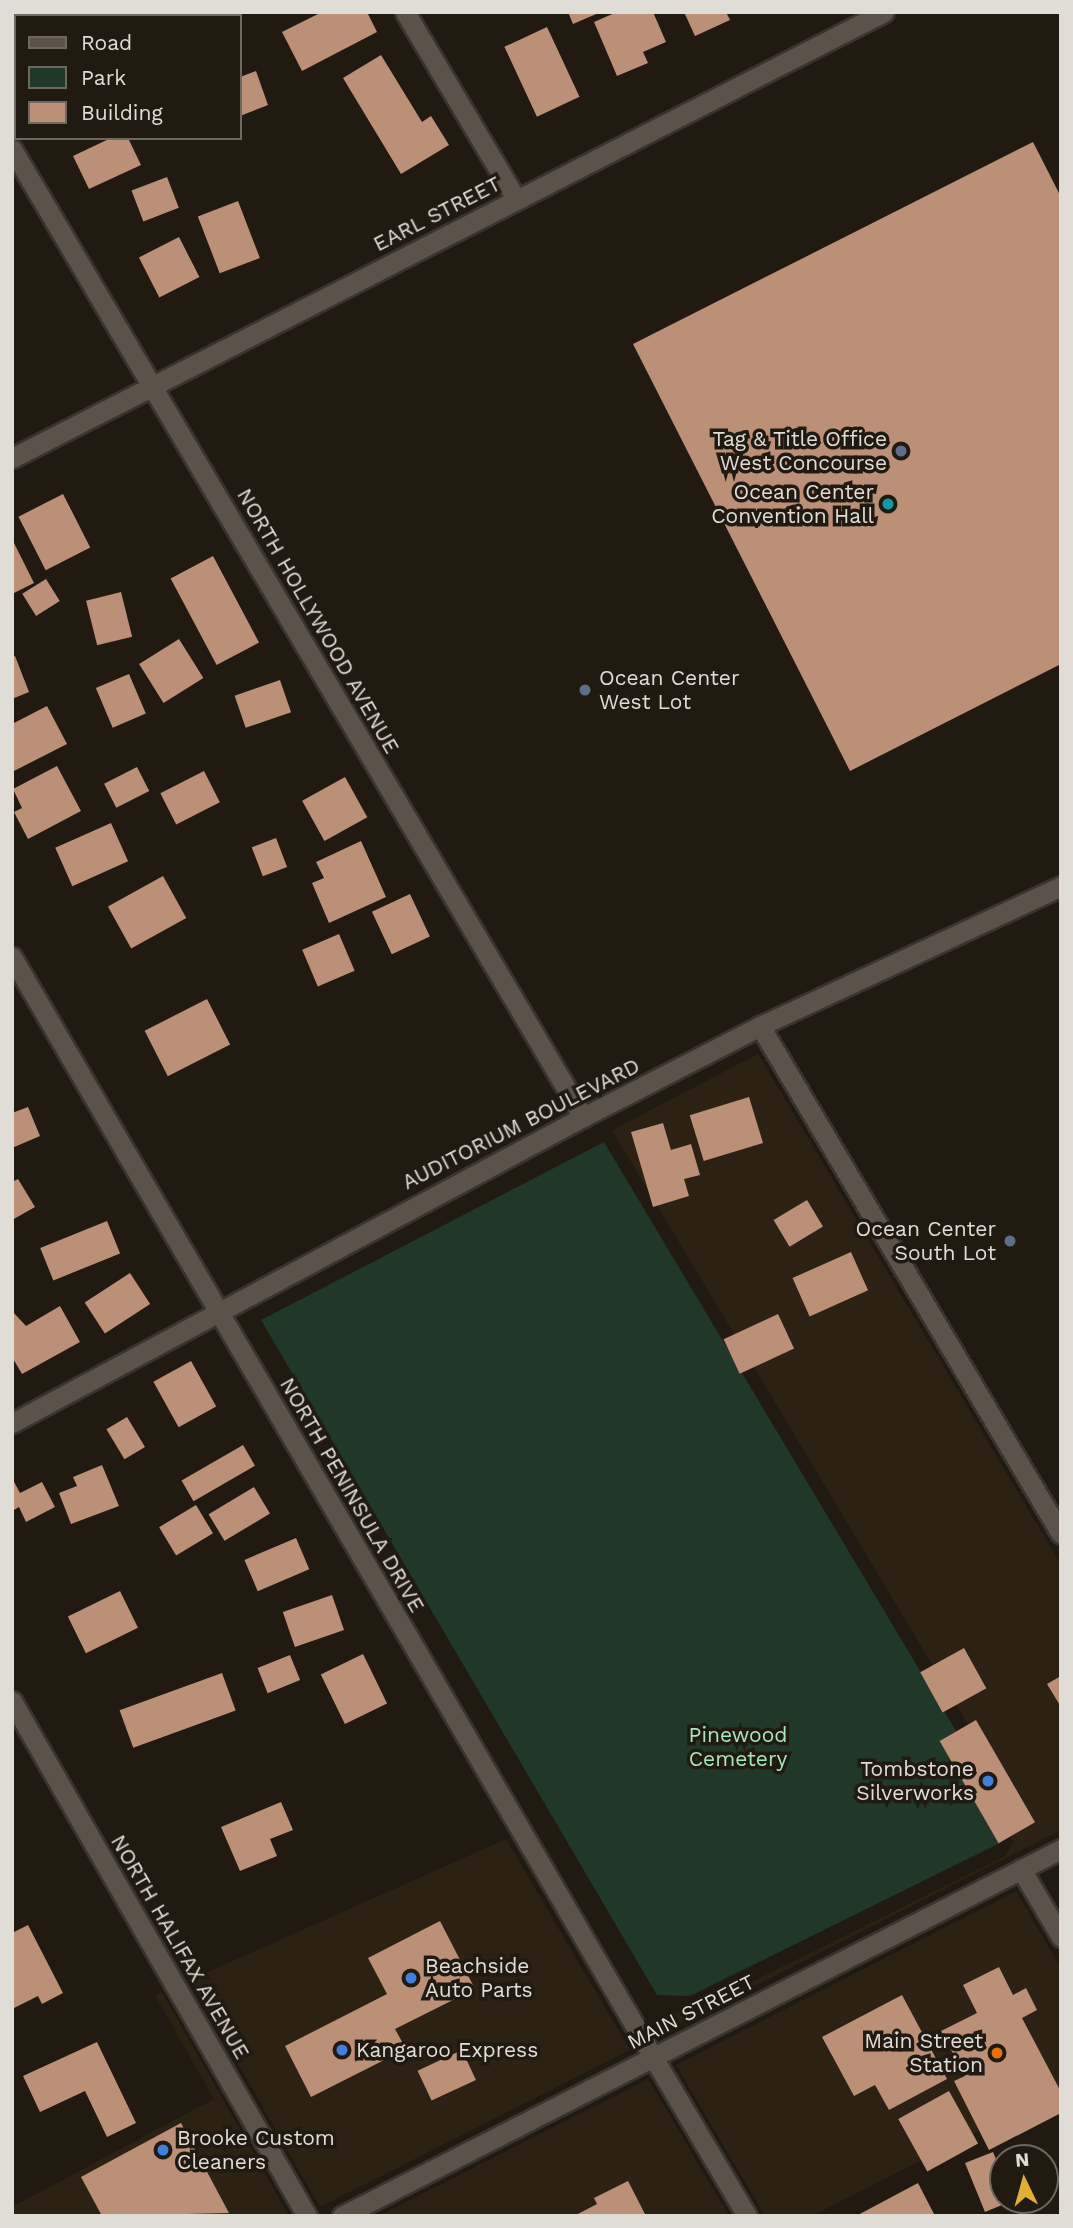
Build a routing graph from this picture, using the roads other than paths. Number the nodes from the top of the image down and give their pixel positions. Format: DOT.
graph roads {
  1 [pos="405,12"];
  2 [pos="875,14"];
  3 [pos="12,149"];
  4 [pos="516,200"];
  5 [pos="154,386"];
  6 [pos="12,458"];
  7 [pos="1061,886"];
  8 [pos="12,957"];
  9 [pos="760,1026"];
  10 [pos="583,1117"];
  11 [pos="219,1312"];
  12 [pos="12,1423"];
  13 [pos="1061,1534"];
  14 [pos="12,1701"];
  15 [pos="1061,1849"];
  16 [pos="1021,1869"];
  17 [pos="1061,1937"];
  18 [pos="653,2057"];
  19 [pos="307,2216"];
  20 [pos="342,2216"];
  21 [pos="747,2216"];
  1 -- 4 [label="street"];
  2 -- 4 [label="street, EARL STREET"];
  3 -- 5 [label="street, NORTH HOLLYWOOD AVENUE"];
  4 -- 5 [label="street, EARL STREET"];
  5 -- 6 [label="street, EARL STREET"];
  5 -- 10 [label="street, NORTH HOLLYWOOD AVENUE"];
  7 -- 9 [label="street, AUDITORIUM BOULEVARD"];
  8 -- 11 [label="street, NORTH PENINSULA DRIVE"];
  9 -- 10 [label="street, AUDITORIUM BOULEVARD"];
  9 -- 13 [label="street"];
  10 -- 11 [label="street, AUDITORIUM BOULEVARD"];
  11 -- 12 [label="street, AUDITORIUM BOULEVARD"];
  11 -- 18 [label="street, NORTH PENINSULA DRIVE"];
  14 -- 19 [label="street, NORTH HALIFAX AVENUE"];
  15 -- 16 [label="street, MAIN STREET"];
  16 -- 17 [label="street"];
  16 -- 18 [label="street, MAIN STREET"];
  18 -- 20 [label="street, MAIN STREET"];
  18 -- 21 [label="street, NORTH PENINSULA DRIVE"];
}
